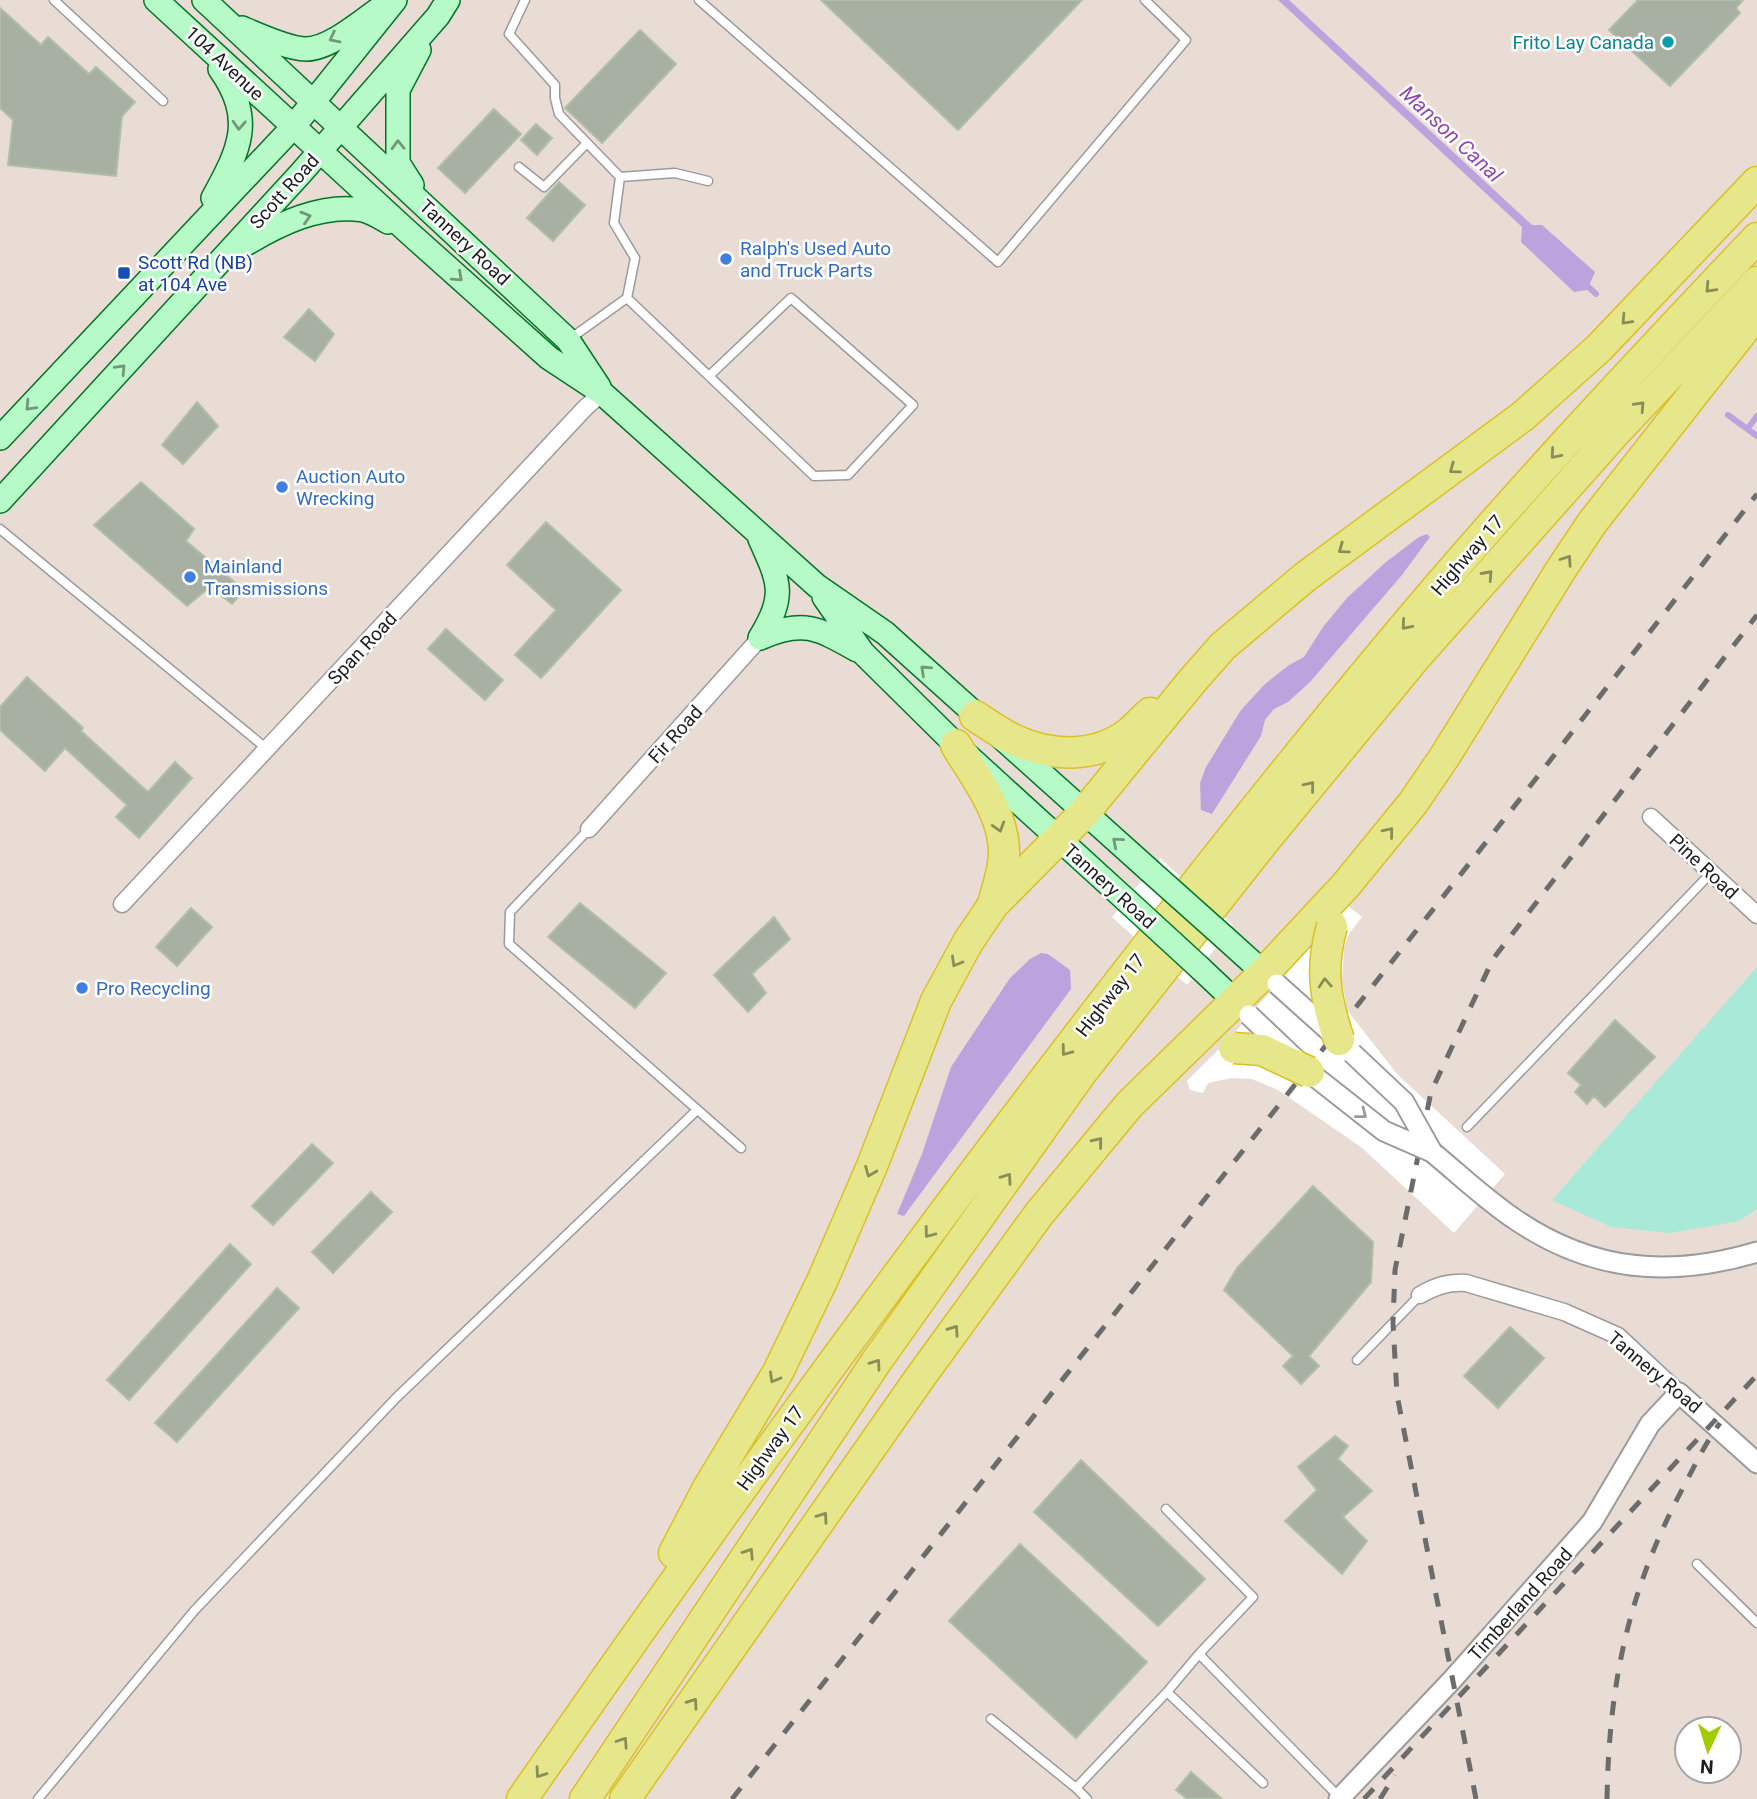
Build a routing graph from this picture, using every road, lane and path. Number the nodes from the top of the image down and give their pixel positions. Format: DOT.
graph roads {
  1 [pos="54,0"];
  2 [pos="156,0"];
  3 [pos="204,0"];
  4 [pos="393,0"];
  5 [pos="525,0"];
  6 [pos="699,0"];
  7 [pos="1145,0"];
  8 [pos="443,8"];
  9 [pos="227,21"];
  10 [pos="203,43"];
  11 [pos="163,101"];
  12 [pos="315,103"];
  13 [pos="294,126"];
  14 [pos="341,127"];
  15 [pos="587,143"];
  16 [pos="321,150"];
  17 [pos="519,167"];
  18 [pos="620,177"];
  19 [pos="708,181"];
  20 [pos="1757,182"];
  21 [pos="425,205"];
  22 [pos="198,225"];
  23 [pos="407,231"];
  24 [pos="1757,238"];
  25 [pos="223,258"];
  26 [pos="1757,282"];
  27 [pos="627,298"];
  28 [pos="1757,313"];
  29 [pos="568,340"];
  30 [pos="709,376"];
  31 [pos="602,393"];
  32 [pos="0,438"];
  33 [pos="0,501"];
  34 [pos="0,528"];
  35 [pos="756,529"];
  36 [pos="817,586"];
  37 [pos="760,638"];
  38 [pos="863,653"];
  39 [pos="1193,680"];
  40 [pos="975,716"];
  41 [pos="956,745"];
  42 [pos="267,750"];
  43 [pos="1084,813"];
  44 [pos="1651,817"];
  45 [pos="589,829"];
  46 [pos="1058,839"];
  47 [pos="1711,873"];
  48 [pos="1346,885"];
  49 [pos="122,904"];
  50 [pos="993,905"];
  51 [pos="1757,915"];
  52 [pos="1271,979"];
  53 [pos="1242,1008"];
  54 [pos="1339,1040"];
  55 [pos="1309,1072"];
  56 [pos="1129,1105"];
  57 [pos="697,1110"];
  58 [pos="1468,1127"];
  59 [pos="741,1148"];
  60 [pos="1432,1152"];
  61 [pos="1757,1252"];
  62 [pos="1420,1295"];
  63 [pos="1357,1360"];
  64 [pos="1679,1393"];
  65 [pos="1757,1463"];
  66 [pos="1166,1509"];
  67 [pos="1697,1564"];
  68 [pos="1757,1623"];
  69 [pos="1199,1654"];
  70 [pos="621,1656"];
  71 [pos="1167,1692"];
  72 [pos="991,1719"];
  73 [pos="1263,1783"];
  74 [pos="1076,1788"];
  75 [pos="38,1799"];
  76 [pos="522,1799"];
  77 [pos="585,1799"];
  78 [pos="625,1799"];
  79 [pos="1087,1799"];
  80 [pos="1340,1799"];
  1 -- 11 [label="lane"];
  2 -- 10 [label="main road, 104 Avenue"];
  3 -- 9 [label="main road, 104 Avenue"];
  4 -- 9 [label="main road, one-way"];
  4 -- 12 [label="main road, Scott Road"];
  5 -- 15 [label="lane"];
  6 -- 7 [label="lane"];
  8 -- 14 [label="main road, Scott Road"];
  21 -- 8 [label="main road, one-way"];
  9 -- 12 [label="main road, 104 Avenue"];
  10 -- 13 [label="main road, 104 Avenue"];
  10 -- 22 [label="main road, one-way"];
  12 -- 13 [label="main road, Scott Road"];
  12 -- 14 [label="main road, Tannery Road"];
  13 -- 16 [label="main road, Tannery Road"];
  13 -- 22 [label="main road, Scott Road"];
  14 -- 16 [label="main road, Scott Road"];
  14 -- 21 [label="main road, Tannery Road"];
  15 -- 17 [label="lane"];
  15 -- 18 [label="lane"];
  16 -- 23 [label="main road, Tannery Road"];
  16 -- 25 [label="main road, Scott Road"];
  18 -- 19 [label="lane"];
  18 -- 27 [label="lane"];
  20 -- 39 [label="highway, one-way"];
  21 -- 29 [label="main road, Tannery Road"];
  22 -- 32 [label="main road, Scott Road, one-way"];
  25 -- 23 [label="main road, one-way"];
  23 -- 31 [label="main road, Tannery Road, one-way"];
  24 -- 70 [label="highway, Highway 17, one-way"];
  33 -- 25 [label="main road, Scott Road, one-way"];
  77 -- 26 [label="highway, Highway 17, one-way"];
  27 -- 29 [label="lane"];
  27 -- 30 [label="lane"];
  48 -- 28 [label="highway, one-way"];
  29 -- 31 [label="main road, Tannery Road"];
  30 -- 30 [label="lane"];
  31 -- 35 [label="main road, Tannery Road"];
  31 -- 42 [label="street, Span Road"];
  34 -- 42 [label="lane"];
  35 -- 36 [label="main road, Tannery Road"];
  35 -- 37 [label="main road"];
  36 -- 38 [label="main road, Tannery Road"];
  40 -- 36 [label="main road, Tannery Road, one-way"];
  37 -- 38 [label="main road"];
  37 -- 45 [label="street, Fir Road"];
  38 -- 41 [label="main road, Tannery Road"];
  39 -- 40 [label="highway"];
  39 -- 43 [label="highway"];
  40 -- 43 [label="main road, Tannery Road"];
  41 -- 46 [label="main road, Tannery Road"];
  41 -- 50 [label="highway, one-way"];
  42 -- 49 [label="street, Span Road"];
  43 -- 46 [label="highway"];
  52 -- 43 [label="main road, Tannery Road, one-way, bridge"];
  44 -- 47 [label="street, Pine Road"];
  45 -- 57 [label="lane"];
  46 -- 50 [label="highway"];
  46 -- 53 [label="main road, Tannery Road, bridge"];
  47 -- 51 [label="street, Pine Road"];
  47 -- 58 [label="lane"];
  48 -- 52 [label="highway"];
  54 -- 48 [label="highway, one-way, bridge"];
  50 -- 70 [label="highway, one-way"];
  52 -- 53 [label="highway"];
  52 -- 54 [label="street, Tannery Road, bridge"];
  53 -- 55 [label="street, Tannery Road, bridge"];
  53 -- 56 [label="highway"];
  54 -- 60 [label="street, Tannery Road, bridge"];
  55 -- 56 [label="highway, bridge"];
  55 -- 60 [label="street, Tannery Road, one-way, bridge"];
  78 -- 56 [label="highway, one-way"];
  57 -- 59 [label="lane"];
  57 -- 75 [label="lane"];
  60 -- 61 [label="street, Tannery Road"];
  62 -- 63 [label="lane"];
  62 -- 64 [label="street, Tannery Road"];
  64 -- 65 [label="street, Tannery Road"];
  64 -- 80 [label="street, Timberland Road"];
  66 -- 69 [label="lane"];
  67 -- 68 [label="lane"];
  69 -- 71 [label="lane"];
  69 -- 80 [label="lane"];
  70 -- 76 [label="highway, Highway 17, one-way"];
  71 -- 73 [label="lane"];
  71 -- 74 [label="lane"];
  72 -- 74 [label="lane"];
  74 -- 79 [label="lane"];
}
